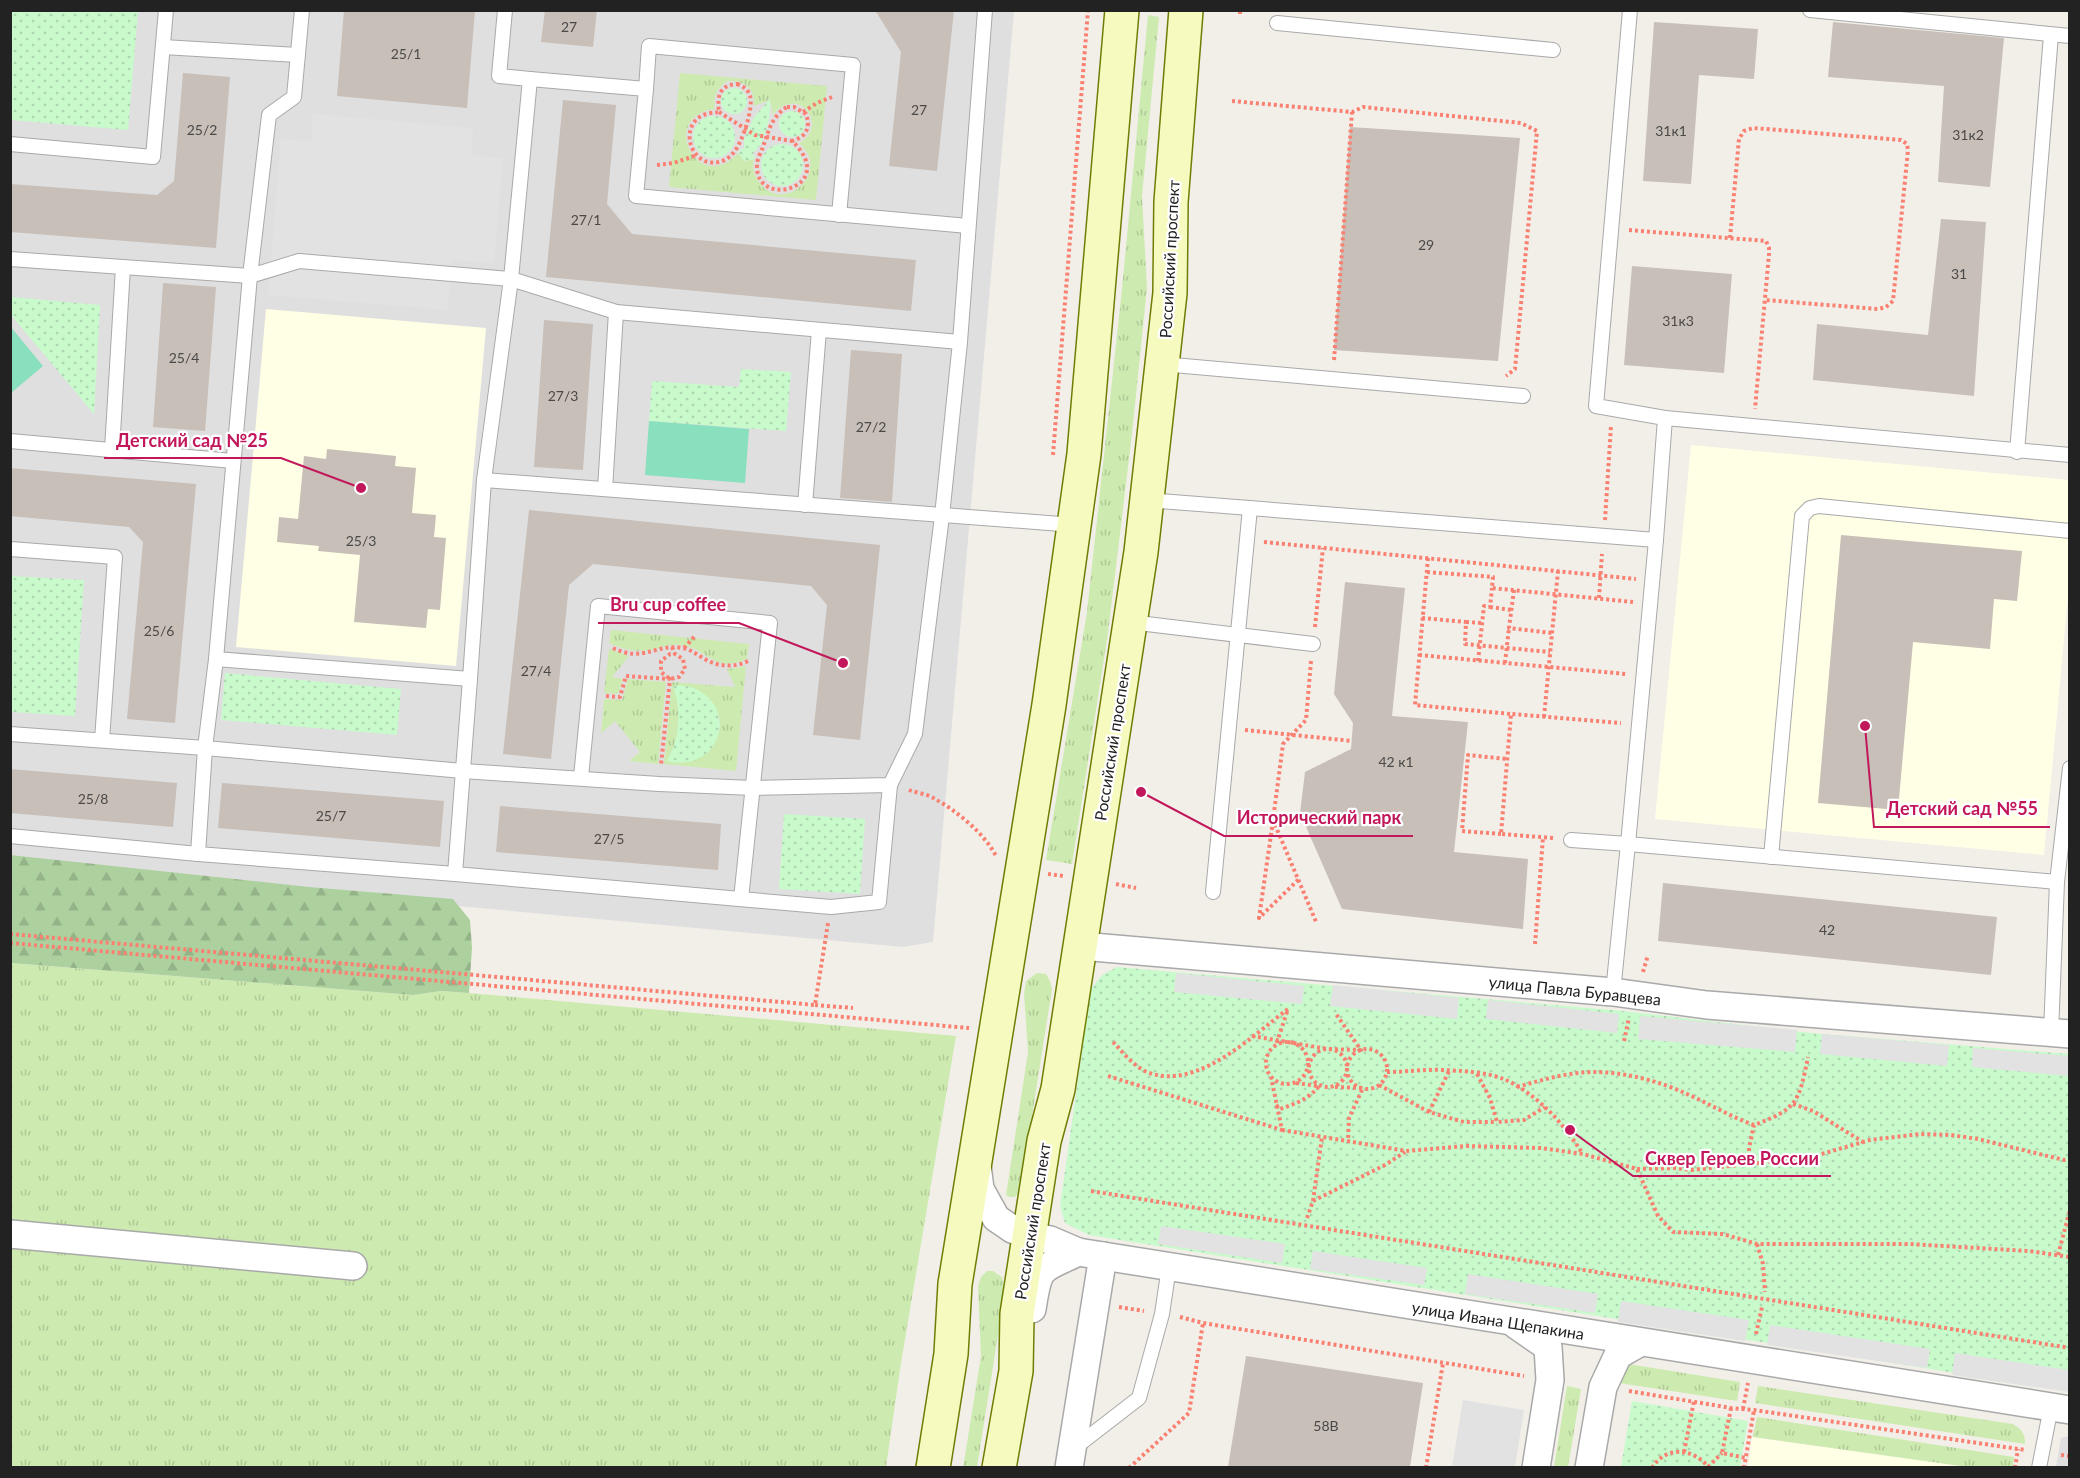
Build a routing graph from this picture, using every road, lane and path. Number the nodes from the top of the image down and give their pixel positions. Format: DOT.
graph roads {
  1 [pos="166,10"];
  2 [pos="302,10"];
  3 [pos="505,10"];
  4 [pos="985,10"];
  5 [pos="1122,10"];
  6 [pos="1186,10"];
  7 [pos="1630,10"];
  8 [pos="1810,10"];
  9 [pos="1277,23"];
  10 [pos="2051,35"];
  11 [pos="2070,36"];
  12 [pos="163,47"];
  13 [pos="1553,50"];
  14 [pos="298,55"];
  15 [pos="530,79"];
  16 [pos="645,89"];
  17 [pos="850,95"];
  18 [pos="1232,101"];
  19 [pos="719,112"];
  20 [pos="803,112"];
  21 [pos="1352,112"];
  22 [pos="744,128"];
  23 [pos="766,137"];
  24 [pos="792,141"];
  25 [pos="10,144"];
  26 [pos="697,155"];
  27 [pos="638,163"];
  28 [pos="839,215"];
  29 [pos="968,226"];
  30 [pos="1628,230"];
  31 [pos="1730,238"];
  32 [pos="10,259"];
  33 [pos="123,267"];
  34 [pos="250,276"];
  35 [pos="512,279"];
  36 [pos="1765,300"];
  37 [pos="616,312"];
  38 [pos="819,330"];
  39 [pos="960,342"];
  40 [pos="1326,360"];
  41 [pos="1334,360"];
  42 [pos="1346,361"];
  43 [pos="1162,364"];
  44 [pos="1494,376"];
  45 [pos="1523,396"];
  46 [pos="1612,414"];
  47 [pos="1665,418"];
  48 [pos="1753,425"];
  49 [pos="10,441"];
  50 [pos="112,450"];
  51 [pos="2017,452"];
  52 [pos="2070,455"];
  53 [pos="233,460"];
  54 [pos="484,480"];
  55 [pos="605,489"];
  56 [pos="1147,500"];
  57 [pos="805,505"];
  58 [pos="1250,508"];
  59 [pos="942,516"];
  60 [pos="1074,525"];
  61 [pos="1604,529"];
  62 [pos="2070,531"];
  63 [pos="1247,540"];
  64 [pos="1656,540"];
  65 [pos="1323,548"];
  66 [pos="10,549"];
  67 [pos="1603,552"];
  68 [pos="1428,558"];
  69 [pos="1558,571"];
  70 [pos="1427,572"];
  71 [pos="1601,575"];
  72 [pos="1636,579"];
  73 [pos="1492,588"];
  74 [pos="1514,590"];
  75 [pos="1556,594"];
  76 [pos="1599,598"];
  77 [pos="1634,602"];
  78 [pos="1490,607"];
  79 [pos="1511,610"];
  80 [pos="1422,618"];
  81 [pos="1130,622"];
  82 [pos="1467,622"];
  83 [pos="1482,623"];
  84 [pos="1509,628"];
  85 [pos="1238,633"];
  86 [pos="1552,633"];
  87 [pos="595,636"];
  88 [pos="1313,644"];
  89 [pos="1480,645"];
  90 [pos="768,646"];
  91 [pos="672,647"];
  92 [pos="1507,647"];
  93 [pos="1550,652"];
  94 [pos="675,654"];
  95 [pos="1419,655"];
  96 [pos="216,658"];
  97 [pos="1478,661"];
  98 [pos="1505,664"];
  99 [pos="1548,667"];
  100 [pos="1627,674"];
  101 [pos="470,679"];
  102 [pos="670,679"];
  103 [pos="589,695"];
  104 [pos="1511,714"];
  105 [pos="1544,717"];
  106 [pos="1639,724"];
  107 [pos="1229,728"];
  108 [pos="10,734"];
  109 [pos="102,740"];
  110 [pos="1352,741"];
  111 [pos="205,748"];
  112 [pos="1507,759"];
  113 [pos="2070,768"];
  114 [pos="463,771"];
  115 [pos="581,777"];
  116 [pos="659,784"];
  117 [pos="890,785"];
  118 [pos="753,788"];
  119 [pos="1273,820"];
  120 [pos="1501,834"];
  121 [pos="10,836"];
  122 [pos="1543,837"];
  123 [pos="1571,840"];
  124 [pos="1628,844"];
  125 [pos="198,854"];
  126 [pos="1771,857"];
  127 [pos="998,859"];
  128 [pos="454,874"];
  129 [pos="1299,879"];
  130 [pos="2057,882"];
  131 [pos="1213,892"];
  132 [pos="741,899"];
  133 [pos="831,907"];
  134 [pos="1317,924"];
  135 [pos="10,934"];
  136 [pos="10,943"];
  137 [pos="1534,944"];
  138 [pos="1081,946"];
  139 [pos="1648,955"];
  140 [pos="1642,976"];
  141 [pos="1613,992"];
  142 [pos="815,1005"];
  143 [pos="854,1008"];
  144 [pos="1336,1014"];
  145 [pos="1630,1014"];
  146 [pos="970,1028"];
  147 [pos="2060,1033"];
  148 [pos="1252,1036"];
  149 [pos="1624,1041"];
  150 [pos="1113,1042"];
  151 [pos="1277,1042"];
  152 [pos="1328,1049"];
  153 [pos="1361,1050"];
  154 [pos="1808,1057"];
  155 [pos="1308,1067"];
  156 [pos="1347,1067"];
  157 [pos="1449,1071"];
  158 [pos="1387,1072"];
  159 [pos="1477,1073"];
  160 [pos="1108,1076"];
  161 [pos="1270,1077"];
  162 [pos="1296,1083"];
  163 [pos="1379,1085"];
  164 [pos="1319,1086"];
  165 [pos="1330,1087"];
  166 [pos="1363,1088"];
  167 [pos="1517,1088"];
  168 [pos="1793,1104"];
  169 [pos="1276,1105"];
  170 [pos="1545,1107"];
  171 [pos="1429,1112"];
  172 [pos="1497,1122"];
  173 [pos="1754,1125"];
  174 [pos="1282,1130"];
  175 [pos="1322,1137"];
  176 [pos="1348,1141"];
  177 [pos="1863,1142"];
  178 [pos="1406,1151"];
  179 [pos="1582,1154"];
  180 [pos="976,1159"];
  181 [pos="2070,1159"];
  182 [pos="2064,1160"];
  183 [pos="1749,1164"];
  184 [pos="2070,1166"];
  185 [pos="1637,1169"];
  186 [pos="1091,1191"];
  187 [pos="1313,1201"];
  188 [pos="2070,1210"];
  189 [pos="1307,1218"];
  190 [pos="10,1234"];
  191 [pos="1029,1236"];
  192 [pos="1757,1244"];
  193 [pos="1091,1254"];
  194 [pos="2058,1255"];
  195 [pos="2070,1257"];
  196 [pos="353,1266"];
  197 [pos="1169,1267"];
  198 [pos="1765,1292"];
  199 [pos="1117,1306"];
  200 [pos="1762,1307"];
  201 [pos="1148,1311"];
  202 [pos="1172,1315"];
  203 [pos="1760,1315"];
  204 [pos="1513,1322"];
  205 [pos="1203,1323"];
  206 [pos="1641,1342"];
  207 [pos="2070,1348"];
  208 [pos="1443,1363"];
  209 [pos="1016,1371"];
  210 [pos="1550,1380"];
  211 [pos="1603,1387"];
  212 [pos="1694,1401"];
  213 [pos="1731,1408"];
  214 [pos="2060,1408"];
  215 [pos="1754,1410"];
  216 [pos="2018,1449"];
  217 [pos="1684,1452"];
  218 [pos="1722,1453"];
  219 [pos="2041,1453"];
  220 [pos="2061,1455"];
  221 [pos="2070,1456"];
  222 [pos="1746,1458"];
  223 [pos="1070,1459"];
  224 [pos="2060,1461"];
  225 [pos="933,1467"];
  226 [pos="999,1467"];
  227 [pos="1129,1467"];
  228 [pos="1426,1467"];
  229 [pos="1536,1467"];
  230 [pos="1589,1467"];
  231 [pos="1652,1467"];
  232 [pos="1708,1467"];
  233 [pos="1744,1467"];
  234 [pos="2015,1467"];
  235 [pos="2039,1467"];
  1 -- 12 [label="lane"];
  2 -- 14 [label="lane"];
  3 -- 15 [label="lane"];
  4 -- 29 [label="lane"];
  5 -- 60 [label="main road"];
  6 -- 43 [label="main road, Российский проспект"];
  7 -- 47 [label="lane"];
  8 -- 10 [label="lane"];
  9 -- 13 [label="lane"];
  10 -- 11 [label="lane"];
  10 -- 51 [label="lane"];
  12 -- 14 [label="lane"];
  12 -- 25 [label="lane"];
  14 -- 34 [label="lane"];
  15 -- 16 [label="lane"];
  15 -- 35 [label="lane"];
  16 -- 17 [label="lane"];
  16 -- 27 [label="lane"];
  17 -- 20 [label="path"];
  17 -- 28 [label="lane"];
  18 -- 21 [label="path"];
  19 -- 22 [label="path"];
  19 -- 22 [label="path"];
  19 -- 26 [label="path"];
  20 -- 23 [label="path"];
  20 -- 24 [label="path"];
  21 -- 41 [label="path"];
  21 -- 44 [label="path"];
  22 -- 23 [label="path"];
  22 -- 26 [label="path"];
  23 -- 24 [label="path"];
  23 -- 24 [label="path"];
  26 -- 27 [label="path"];
  27 -- 28 [label="lane"];
  28 -- 29 [label="lane"];
  29 -- 39 [label="lane"];
  30 -- 31 [label="path"];
  31 -- 36 [label="path"];
  31 -- 36 [label="path"];
  32 -- 33 [label="lane"];
  33 -- 34 [label="lane"];
  33 -- 50 [label="lane"];
  34 -- 35 [label="lane"];
  34 -- 53 [label="lane"];
  35 -- 37 [label="lane"];
  35 -- 54 [label="lane"];
  36 -- 48 [label="path"];
  37 -- 38 [label="lane"];
  37 -- 55 [label="lane"];
  38 -- 39 [label="lane"];
  38 -- 57 [label="lane"];
  39 -- 59 [label="lane"];
  40 -- 41 [label="path"];
  41 -- 42 [label="path"];
  43 -- 45 [label="lane"];
  43 -- 56 [label="main road, Российский проспект"];
  46 -- 61 [label="path"];
  47 -- 48 [label="lane"];
  47 -- 64 [label="lane"];
  48 -- 51 [label="lane"];
  49 -- 50 [label="lane"];
  50 -- 53 [label="lane"];
  51 -- 52 [label="lane"];
  53 -- 96 [label="lane"];
  54 -- 55 [label="lane"];
  54 -- 101 [label="lane"];
  55 -- 57 [label="lane"];
  56 -- 58 [label="lane"];
  56 -- 81 [label="main road, Российский проспект"];
  57 -- 59 [label="lane"];
  58 -- 63 [label="lane"];
  58 -- 64 [label="lane"];
  59 -- 60 [label="lane"];
  59 -- 117 [label="lane"];
  60 -- 180 [label="main road"];
  62 -- 126 [label="lane"];
  63 -- 65 [label="path"];
  63 -- 85 [label="lane"];
  64 -- 106 [label="lane"];
  65 -- 68 [label="path"];
  65 -- 88 [label="path"];
  66 -- 109 [label="lane"];
  67 -- 71 [label="path"];
  68 -- 69 [label="path"];
  68 -- 70 [label="path"];
  69 -- 71 [label="path"];
  69 -- 75 [label="path"];
  70 -- 73 [label="path"];
  70 -- 80 [label="path"];
  71 -- 72 [label="path"];
  71 -- 76 [label="path"];
  73 -- 74 [label="path"];
  73 -- 78 [label="path"];
  74 -- 75 [label="path"];
  74 -- 79 [label="path"];
  75 -- 76 [label="path"];
  75 -- 86 [label="path"];
  76 -- 77 [label="path"];
  78 -- 79 [label="path"];
  78 -- 83 [label="path"];
  79 -- 84 [label="path"];
  80 -- 82 [label="path"];
  80 -- 95 [label="path"];
  81 -- 85 [label="lane"];
  81 -- 138 [label="main road, Российский проспект"];
  82 -- 83 [label="path"];
  82 -- 89 [label="path"];
  83 -- 89 [label="path"];
  84 -- 86 [label="path"];
  84 -- 92 [label="path"];
  85 -- 88 [label="lane"];
  85 -- 107 [label="lane"];
  86 -- 93 [label="path"];
  87 -- 90 [label="lane"];
  87 -- 91 [label="path"];
  87 -- 103 [label="lane"];
  88 -- 119 [label="path"];
  89 -- 92 [label="path"];
  89 -- 97 [label="path"];
  90 -- 91 [label="path"];
  90 -- 118 [label="lane"];
  91 -- 94 [label="path"];
  92 -- 93 [label="path"];
  92 -- 98 [label="path"];
  93 -- 99 [label="path"];
  94 -- 102 [label="path"];
  94 -- 102 [label="path"];
  95 -- 97 [label="path"];
  95 -- 104 [label="path"];
  96 -- 101 [label="lane"];
  96 -- 111 [label="lane"];
  97 -- 98 [label="path"];
  98 -- 99 [label="path"];
  99 -- 100 [label="path"];
  99 -- 105 [label="path"];
  101 -- 114 [label="lane"];
  102 -- 103 [label="path"];
  102 -- 116 [label="path"];
  103 -- 115 [label="lane"];
  104 -- 105 [label="path"];
  104 -- 112 [label="path"];
  105 -- 106 [label="path"];
  106 -- 124 [label="lane"];
  107 -- 110 [label="path"];
  107 -- 131 [label="lane"];
  108 -- 109 [label="lane"];
  109 -- 111 [label="lane"];
  111 -- 114 [label="lane"];
  111 -- 125 [label="lane"];
  112 -- 120 [label="path"];
  112 -- 120 [label="path"];
  113 -- 130 [label="lane"];
  114 -- 115 [label="lane"];
  114 -- 128 [label="lane"];
  115 -- 116 [label="lane"];
  116 -- 118 [label="lane"];
  117 -- 118 [label="lane"];
  117 -- 127 [label="path"];
  117 -- 133 [label="lane"];
  118 -- 132 [label="lane"];
  119 -- 129 [label="path"];
  119 -- 129 [label="path"];
  120 -- 122 [label="path"];
  121 -- 125 [label="lane"];
  122 -- 123 [label="path"];
  122 -- 137 [label="path"];
  123 -- 124 [label="lane"];
  124 -- 126 [label="lane"];
  124 -- 141 [label="lane"];
  125 -- 128 [label="lane"];
  126 -- 130 [label="lane"];
  128 -- 132 [label="lane"];
  129 -- 134 [label="path"];
  130 -- 147 [label="lane"];
  132 -- 133 [label="lane"];
  133 -- 142 [label="path"];
  135 -- 142 [label="path"];
  136 -- 146 [label="path"];
  138 -- 141 [label="street, улица Павла Буравцева"];
  138 -- 191 [label="main road, Российский проспект"];
  139 -- 140 [label="path"];
  141 -- 147 [label="street, улица Павла Буравцева"];
  142 -- 143 [label="path"];
  144 -- 153 [label="path"];
  145 -- 149 [label="path"];
  148 -- 150 [label="path"];
  148 -- 151 [label="path"];
  148 -- 151 [label="path"];
  151 -- 152 [label="path"];
  151 -- 155 [label="path"];
  151 -- 161 [label="path"];
  152 -- 153 [label="path"];
  152 -- 155 [label="path"];
  152 -- 156 [label="path"];
  153 -- 156 [label="path"];
  153 -- 158 [label="path"];
  154 -- 168 [label="path"];
  155 -- 162 [label="path"];
  155 -- 164 [label="path"];
  156 -- 165 [label="path"];
  156 -- 166 [label="path"];
  157 -- 158 [label="path"];
  157 -- 159 [label="path"];
  157 -- 171 [label="path"];
  158 -- 163 [label="path"];
  159 -- 167 [label="path"];
  159 -- 172 [label="path"];
  160 -- 174 [label="path"];
  161 -- 162 [label="path"];
  161 -- 169 [label="path"];
  162 -- 164 [label="path"];
  163 -- 166 [label="path"];
  163 -- 171 [label="path"];
  164 -- 165 [label="path"];
  164 -- 169 [label="path"];
  165 -- 166 [label="path"];
  166 -- 176 [label="path"];
  167 -- 170 [label="path"];
  167 -- 173 [label="path"];
  168 -- 173 [label="path"];
  168 -- 177 [label="path"];
  169 -- 174 [label="path"];
  170 -- 172 [label="path"];
  170 -- 179 [label="path"];
  171 -- 172 [label="path"];
  173 -- 183 [label="path"];
  174 -- 175 [label="path"];
  175 -- 176 [label="path"];
  175 -- 187 [label="path"];
  176 -- 178 [label="path"];
  177 -- 182 [label="path"];
  177 -- 183 [label="path"];
  178 -- 179 [label="path"];
  178 -- 187 [label="path"];
  179 -- 185 [label="path"];
  180 -- 191 [label="street, улица Ивана Щепакина"];
  180 -- 225 [label="main road"];
  181 -- 182 [label="path"];
  182 -- 184 [label="path"];
  183 -- 185 [label="path"];
  185 -- 192 [label="path"];
  186 -- 207 [label="path"];
  187 -- 189 [label="path"];
  188 -- 194 [label="path"];
  190 -- 196 [label="street"];
  191 -- 193 [label="street, улица Ивана Щепакина"];
  191 -- 209 [label="main road, Российский проспект"];
  192 -- 194 [label="path"];
  192 -- 198 [label="path"];
  193 -- 197 [label="street, улица Ивана Щепакина"];
  193 -- 209 [label="street"];
  193 -- 223 [label="street"];
  194 -- 195 [label="path"];
  197 -- 204 [label="street, улица Ивана Щепакина"];
  197 -- 223 [label="lane"];
  199 -- 201 [label="path"];
  200 -- 203 [label="path"];
  202 -- 205 [label="path"];
  204 -- 206 [label="street, улица Ивана Щепакина"];
  204 -- 210 [label="street"];
  205 -- 208 [label="path"];
  205 -- 227 [label="path"];
  206 -- 211 [label="street"];
  206 -- 214 [label="street, улица Ивана Щепакина"];
  208 -- 210 [label="path"];
  208 -- 228 [label="path"];
  209 -- 226 [label="main road, Российский проспект"];
  210 -- 229 [label="street"];
  211 -- 212 [label="path"];
  211 -- 230 [label="street"];
  212 -- 213 [label="path"];
  212 -- 217 [label="path"];
  213 -- 215 [label="path"];
  213 -- 218 [label="path"];
  214 -- 219 [label="lane"];
  215 -- 216 [label="path"];
  215 -- 222 [label="path"];
  216 -- 219 [label="path"];
  216 -- 234 [label="path"];
  217 -- 231 [label="path"];
  217 -- 232 [label="path"];
  218 -- 222 [label="path"];
  218 -- 232 [label="path"];
  219 -- 220 [label="path"];
  219 -- 235 [label="lane"];
  220 -- 221 [label="path"];
  220 -- 224 [label="path"];
  222 -- 233 [label="path"];
}
